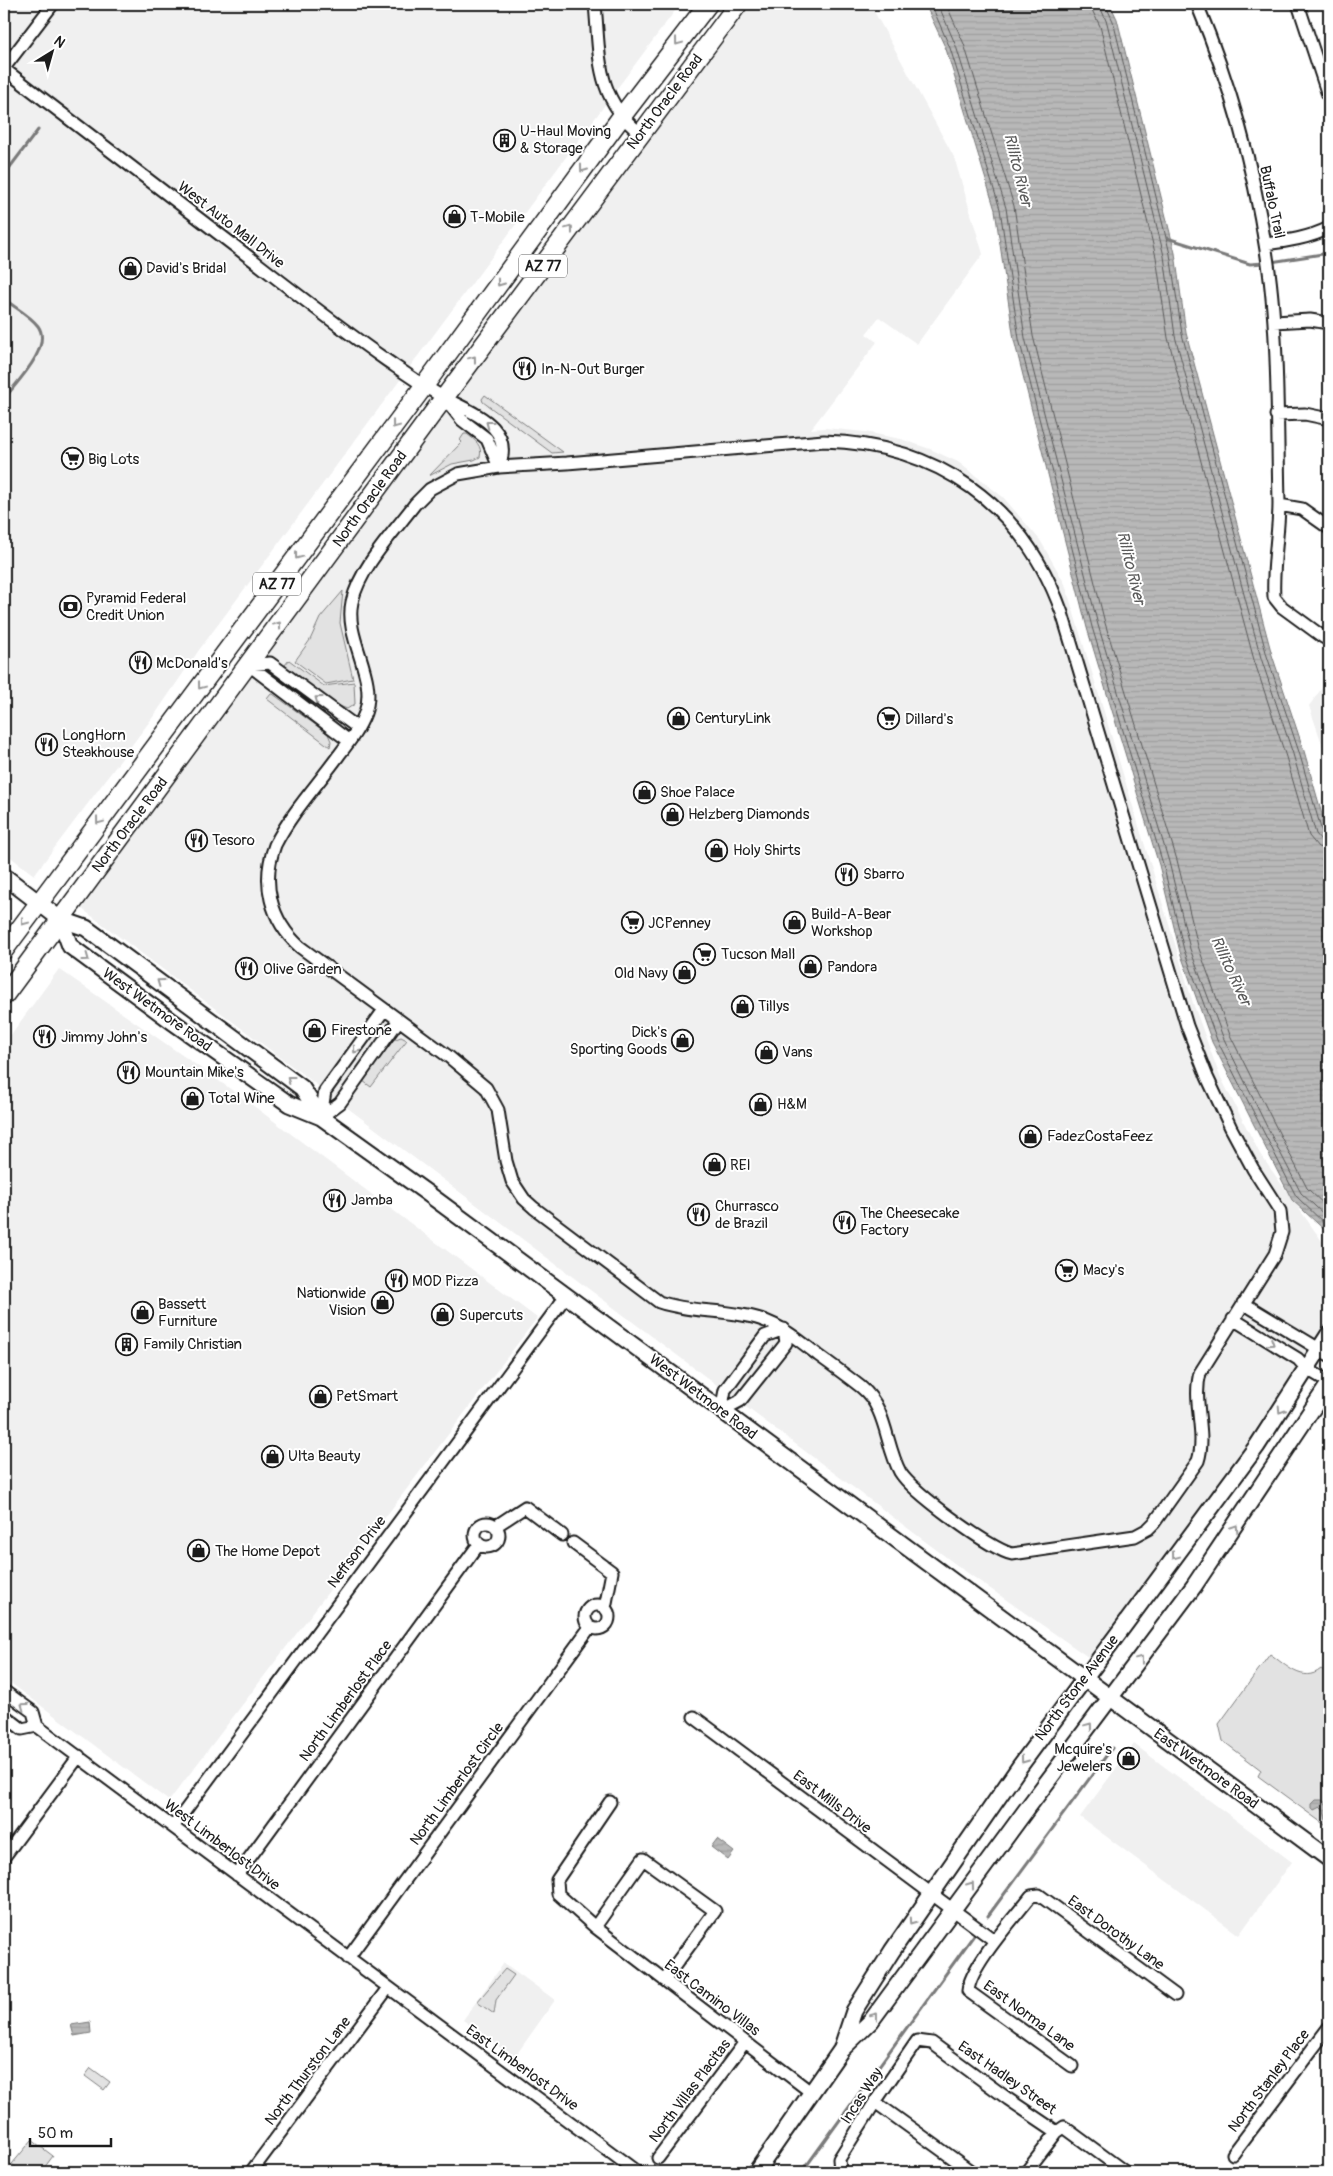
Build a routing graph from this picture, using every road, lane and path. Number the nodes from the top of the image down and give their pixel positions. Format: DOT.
graph roads {
  1 [pos="53,4"];
  2 [pos="595,4"];
  3 [pos="708,4"];
  4 [pos="1197,4"];
  5 [pos="1298,4"];
  6 [pos="733,8"];
  7 [pos="4,68"];
  8 [pos="1329,98"];
  9 [pos="622,116"];
  10 [pos="641,134"];
  11 [pos="1329,228"];
  12 [pos="1266,247"];
  13 [pos="1274,322"];
  14 [pos="1329,323"];
  15 [pos="424,386"];
  16 [pos="444,398"];
  17 [pos="1276,415"];
  18 [pos="1329,419"];
  19 [pos="499,467"];
  20 [pos="1279,505"];
  21 [pos="1329,528"];
  22 [pos="1329,640"];
  23 [pos="249,665"];
  24 [pos="358,728"];
  25 [pos="350,741"];
  26 [pos="4,876"];
  27 [pos="38,903"];
  28 [pos="60,919"];
  29 [pos="4,950"];
  30 [pos="4,996"];
  31 [pos="384,1010"];
  32 [pos="399,1020"];
  33 [pos="321,1117"];
  34 [pos="566,1296"];
  35 [pos="1243,1303"];
  36 [pos="1233,1319"];
  37 [pos="784,1330"];
  38 [pos="1329,1334"];
  39 [pos="1325,1352"];
  40 [pos="1307,1369"];
  41 [pos="1329,1383"];
  42 [pos="721,1411"];
  43 [pos="496,1526"];
  44 [pos="562,1535"];
  45 [pos="573,1543"];
  46 [pos="479,1544"];
  47 [pos="606,1608"];
  48 [pos="590,1627"];
  49 [pos="1084,1678"];
  50 [pos="4,1691"];
  51 [pos="1110,1698"];
  52 [pos="4,1715"];
  53 [pos="694,1717"];
  54 [pos="37,1726"];
  55 [pos="79,1756"];
  56 [pos="610,1802"];
  57 [pos="173,1827"];
  58 [pos="4,1857"];
  59 [pos="1329,1860"];
  60 [pos="237,1875"];
  61 [pos="931,1895"];
  62 [pos="953,1911"];
  63 [pos="595,1927"];
  64 [pos="995,1941"];
  65 [pos="348,1958"];
  66 [pos="664,1980"];
  67 [pos="388,1988"];
  68 [pos="1175,1995"];
  69 [pos="1329,2027"];
  70 [pos="745,2042"];
  71 [pos="917,2042"];
  72 [pos="841,2050"];
  73 [pos="1072,2066"];
  74 [pos="812,2092"];
  75 [pos="875,2102"];
  76 [pos="1057,2132"];
  77 [pos="1234,2154"];
  78 [pos="658,2158"];
  79 [pos="252,2172"];
  80 [pos="638,2172"];
  81 [pos="756,2172"];
  82 [pos="841,2172"];
  83 [pos="972,2172"];
  84 [pos="1026,2172"];
  85 [pos="1125,2172"];
  1 -- 7 [label="street"];
  2 -- 9 [label="street"];
  3 -- 9 [label="highway, North Oracle Road / AZ 77, one-way"];
  4 -- 12 [label="street, Buffalo Trail"];
  5 -- 8 [label="street"];
  6 -- 10 [label="highway, North Oracle Road / AZ 77"];
  7 -- 15 [label="street, West Auto Mall Drive"];
  9 -- 10 [label="street"];
  9 -- 15 [label="highway, North Oracle Road / AZ 77, one-way"];
  16 -- 10 [label="highway, North Oracle Road / AZ 77, one-way"];
  11 -- 12 [label="street"];
  12 -- 13 [label="street, Buffalo Trail"];
  13 -- 14 [label="street"];
  13 -- 17 [label="street, Buffalo Trail"];
  15 -- 16 [label="street, West Auto Mall Drive"];
  15 -- 27 [label="highway, North Oracle Road / AZ 77, one-way"];
  16 -- 19 [label="street, West Auto Mall Drive"];
  23 -- 16 [label="highway, North Oracle Road / AZ 77, one-way"];
  17 -- 18 [label="street"];
  17 -- 20 [label="street, Buffalo Trail"];
  19 -- 24 [label="street"];
  19 -- 35 [label="street"];
  20 -- 21 [label="street"];
  20 -- 22 [label="street, Buffalo Trail"];
  24 -- 23 [label="street, one-way"];
  23 -- 25 [label="street"];
  23 -- 28 [label="highway, North Oracle Road / AZ 77"];
  24 -- 25 [label="street"];
  25 -- 31 [label="street"];
  26 -- 27 [label="main road, West Wetmore Road"];
  27 -- 28 [label="main road, West Wetmore Road"];
  27 -- 29 [label="highway, North Oracle Road / AZ 77, one-way"];
  28 -- 30 [label="highway, North Oracle Road / AZ 77"];
  33 -- 28 [label="main road, West Wetmore Road, one-way"];
  28 -- 33 [label="main road, West Wetmore Road, one-way"];
  31 -- 32 [label="street"];
  31 -- 33 [label="street, one-way"];
  32 -- 33 [label="street"];
  32 -- 37 [label="street"];
  33 -- 34 [label="main road, West Wetmore Road"];
  34 -- 42 [label="main road, West Wetmore Road"];
  34 -- 57 [label="street, Neffson Drive"];
  35 -- 36 [label="street"];
  35 -- 39 [label="street"];
  36 -- 37 [label="street"];
  36 -- 40 [label="street, one-way"];
  37 -- 42 [label="street"];
  37 -- 42 [label="street"];
  38 -- 39 [label="main road, North Stone Avenue"];
  39 -- 40 [label="main road, North Stone Avenue"];
  40 -- 41 [label="street"];
  40 -- 49 [label="main road, North Stone Avenue, one-way"];
  51 -- 41 [label="main road, North Stone Avenue, one-way"];
  42 -- 49 [label="main road, West Wetmore Road"];
  43 -- 44 [label="street"];
  43 -- 46 [label="street"];
  43 -- 46 [label="street"];
  45 -- 47 [label="street"];
  46 -- 60 [label="street, North Limberlost Place"];
  47 -- 48 [label="street, North Limberlost Circle"];
  47 -- 48 [label="street, North Limberlost Circle"];
  48 -- 65 [label="street, North Limberlost Circle"];
  49 -- 51 [label="main road, East Wetmore Road"];
  49 -- 61 [label="main road, North Stone Avenue, one-way"];
  54 -- 50 [label="street, West Limberlost Drive, one-way"];
  51 -- 59 [label="main road, East Wetmore Road"];
  62 -- 51 [label="main road, North Stone Avenue, one-way"];
  52 -- 54 [label="street, West Limberlost Drive"];
  53 -- 61 [label="street, East Mills Drive"];
  54 -- 55 [label="street, West Limberlost Drive"];
  55 -- 57 [label="street, West Limberlost Drive"];
  55 -- 58 [label="street"];
  56 -- 63 [label="street, East Camino Villas"];
  57 -- 60 [label="street, West Limberlost Drive"];
  60 -- 65 [label="street, West Limberlost Drive"];
  61 -- 62 [label="street, East Mills Drive"];
  61 -- 72 [label="main road, North Stone Avenue, one-way"];
  62 -- 64 [label="street, East Mills Drive"];
  72 -- 62 [label="main road, North Stone Avenue, one-way"];
  63 -- 66 [label="street, East Camino Villas"];
  63 -- 66 [label="street"];
  64 -- 68 [label="street, East Dorothy Lane"];
  64 -- 73 [label="street, East Norma Lane"];
  65 -- 67 [label="street, West Limberlost Drive"];
  66 -- 70 [label="street, East Camino Villas"];
  67 -- 79 [label="street, North Thurston Lane"];
  67 -- 80 [label="street, East Limberlost Drive"];
  69 -- 77 [label="street, North Stanley Place"];
  70 -- 74 [label="street, East Camino Villas"];
  70 -- 78 [label="street, North Villas Placitas"];
  71 -- 75 [label="street, Incas Way"];
  71 -- 76 [label="street, East Hadley Street"];
  72 -- 74 [label="main road, North Stone Avenue"];
  74 -- 81 [label="main road, North Stone Avenue"];
  75 -- 82 [label="street, Incas Way"];
  75 -- 83 [label="street"];
  76 -- 84 [label="street"];
  76 -- 85 [label="street, East Hadley Street"];
}
